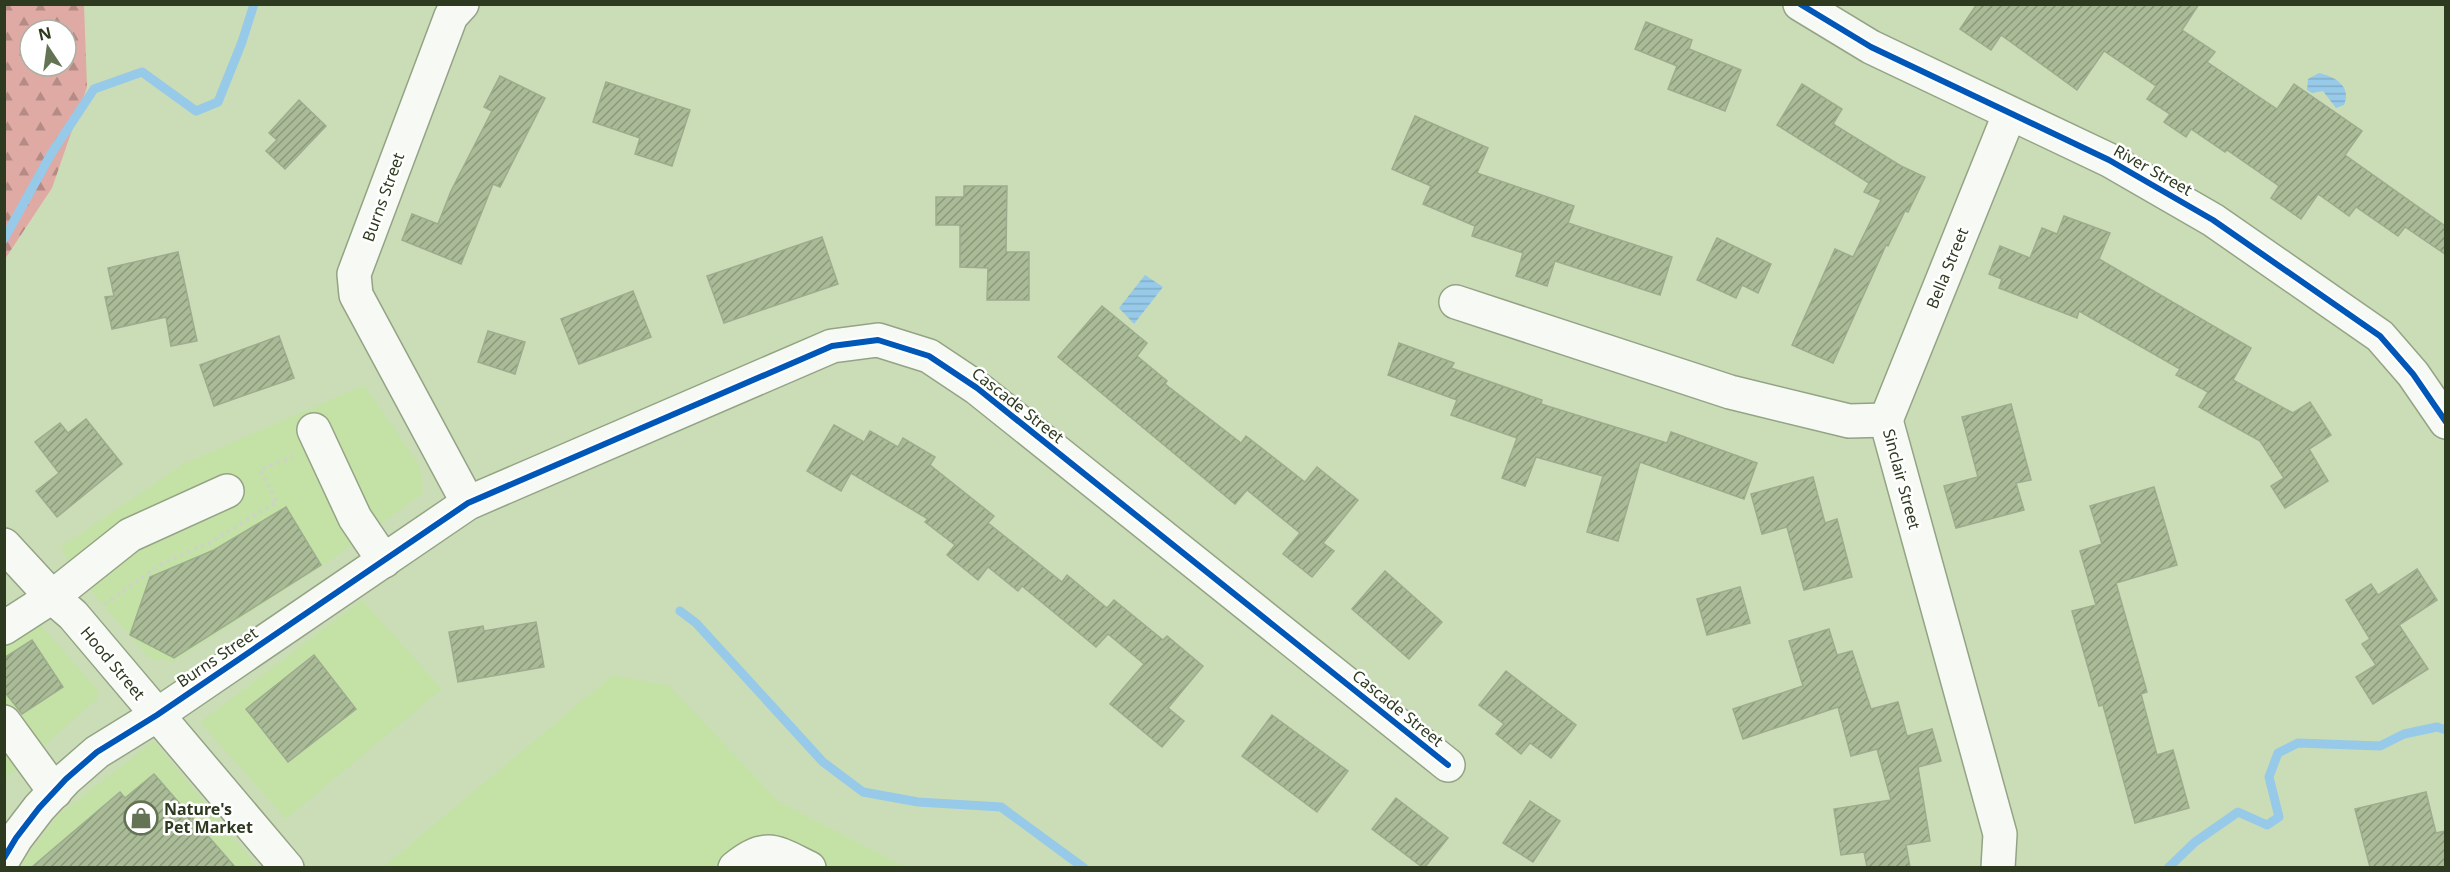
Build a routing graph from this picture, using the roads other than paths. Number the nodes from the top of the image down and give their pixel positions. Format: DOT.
graph roads {
  1 [pos="462,4"];
  2 [pos="1800,4"];
  3 [pos="2009,115"];
  4 [pos="1456,302"];
  5 [pos="1886,420"];
  6 [pos="2445,422"];
  7 [pos="314,430"];
  8 [pos="227,491"];
  9 [pos="468,503"];
  10 [pos="4,545"];
  11 [pos="384,561"];
  12 [pos="52,597"];
  13 [pos="4,628"];
  14 [pos="157,715"];
  15 [pos="4,722"];
  16 [pos="1448,765"];
  17 [pos="54,792"];
  18 [pos="4,858"];
  19 [pos="287,867"];
  20 [pos="735,867"];
  21 [pos="809,867"];
  22 [pos="1998,867"];
  1 -- 9 [label="street, Burns Street"];
  2 -- 3 [label="street, River Street"];
  3 -- 5 [label="street, Bella Street"];
  3 -- 6 [label="street, River Street"];
  4 -- 5 [label="street, Sinclair Street"];
  5 -- 22 [label="street, Sinclair Street"];
  7 -- 11 [label="street"];
  8 -- 12 [label="street"];
  9 -- 11 [label="street, Burns Street"];
  9 -- 16 [label="street, Cascade Street"];
  10 -- 12 [label="street, Hood Street"];
  11 -- 14 [label="street, Burns Street"];
  12 -- 13 [label="street"];
  12 -- 14 [label="street, Hood Street"];
  14 -- 17 [label="street, Burns Street"];
  14 -- 19 [label="street, Hood Street"];
  15 -- 17 [label="street"];
  17 -- 18 [label="street, Burns Street"];
  20 -- 21 [label="street"];
}
